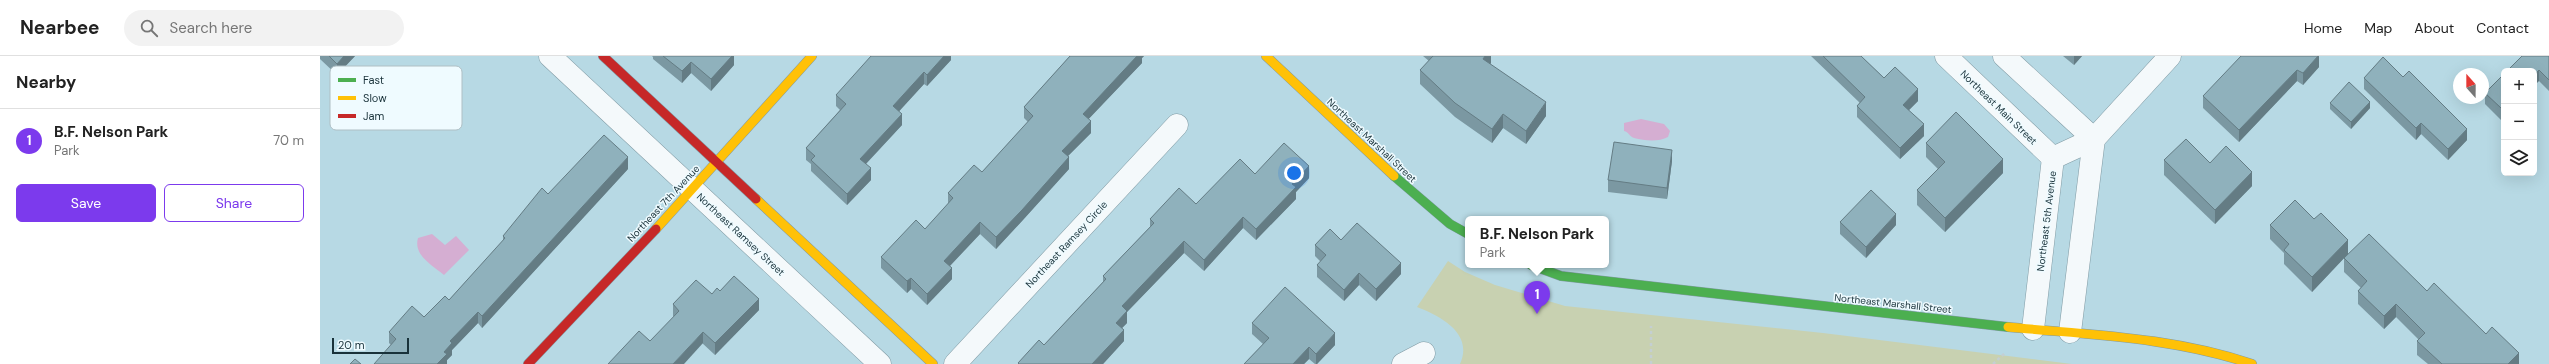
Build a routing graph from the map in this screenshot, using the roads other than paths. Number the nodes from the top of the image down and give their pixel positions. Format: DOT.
graph roads {
  1 [pos="550,56"];
  2 [pos="603,56"];
  3 [pos="812,56"];
  4 [pos="1266,56"];
  5 [pos="1946,56"];
  6 [pos="2004,56"];
  7 [pos="2170,56"];
  8 [pos="1177,125"];
  9 [pos="2094,139"];
  10 [pos="2053,158"];
  11 [pos="716,161"];
  12 [pos="693,189"];
  13 [pos="1465,232"];
  14 [pos="1539,268"];
  15 [pos="2033,329"];
  16 [pos="2070,332"];
  17 [pos="1424,353"];
  18 [pos="528,364"];
  19 [pos="880,364"];
  20 [pos="933,364"];
  21 [pos="955,364"];
  22 [pos="1403,364"];
  23 [pos="2252,364"];
  1 -- 12 [label="street, Northeast Ramsey Street"];
  2 -- 11 [label="street"];
  3 -- 11 [label="street, Northeast 7th Avenue"];
  4 -- 13 [label="street, Northeast Marshall Street"];
  5 -- 10 [label="street, Northeast Main Street"];
  6 -- 9 [label="street"];
  7 -- 9 [label="street, Northeast 5th Avenue"];
  8 -- 21 [label="street, Northeast Ramsey Circle"];
  9 -- 10 [label="street, Northeast 5th Avenue"];
  9 -- 16 [label="street"];
  10 -- 15 [label="street, Northeast 5th Avenue"];
  11 -- 12 [label="street, Northeast 7th Avenue"];
  11 -- 20 [label="street"];
  12 -- 18 [label="street, Northeast 7th Avenue"];
  12 -- 19 [label="street, Northeast Ramsey Street"];
  14 -- 15 [label="street, Northeast Marshall Street"];
  15 -- 16 [label="street, Northeast Marshall Street"];
  16 -- 23 [label="street, Northeast Marshall Street"];
  17 -- 22 [label="street"];
}
